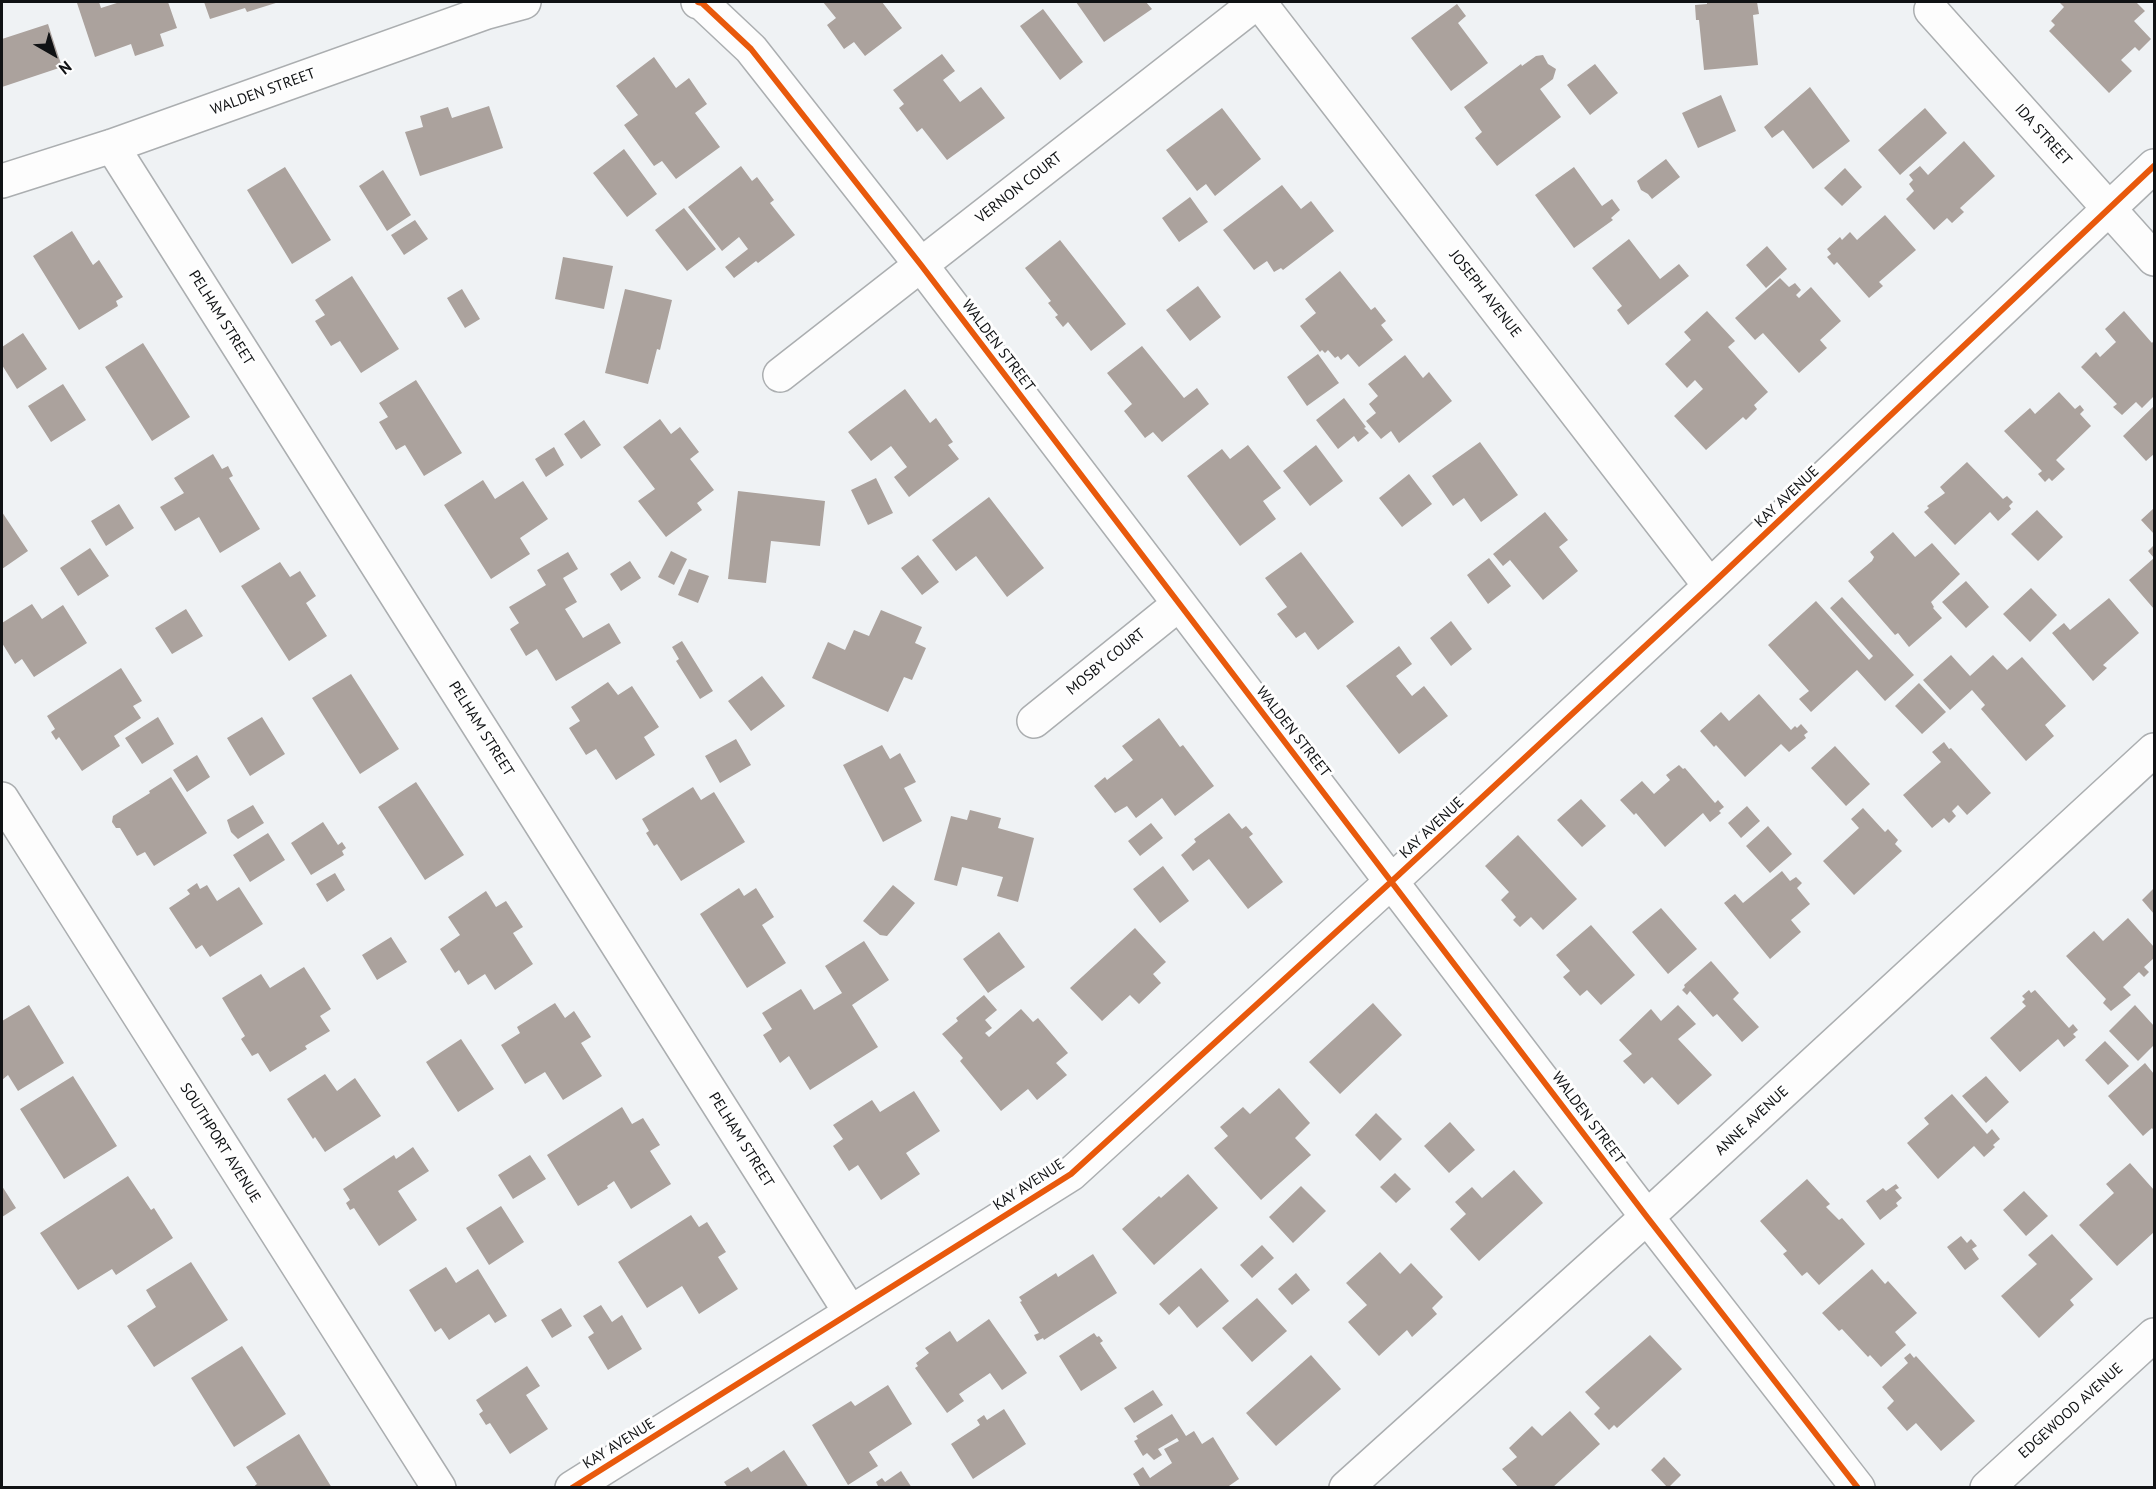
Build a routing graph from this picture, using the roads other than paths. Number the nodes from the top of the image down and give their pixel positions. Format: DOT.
graph roads {
  1 [pos="524,2"];
  2 [pos="698,2"];
  3 [pos="1258,2"];
  4 [pos="485,7"];
  5 [pos="1931,10"];
  6 [pos="112,146"];
  7 [pos="2154,166"];
  8 [pos="2,181"];
  9 [pos="2109,208"];
  10 [pos="2154,259"];
  11 [pos="921,265"];
  12 [pos="780,375"];
  13 [pos="1710,586"];
  14 [pos="1179,604"];
  15 [pos="1034,721"];
  16 [pos="2154,750"];
  17 [pos="2,799"];
  18 [pos="1392,881"];
  19 [pos="1647,1217"];
  20 [pos="850,1312"];
  21 [pos="2154,1335"];
  22 [pos="439,1488"];
  23 [pos="572,1488"];
  24 [pos="1346,1488"];
  25 [pos="1857,1488"];
  26 [pos="1987,1488"];
  1 -- 4 [label="street, WALDEN STREET"];
  2 -- 11 [label="street, WALDEN STREET"];
  3 -- 11 [label="street, VERNON COURT"];
  3 -- 13 [label="street, JOSEPH AVENUE"];
  4 -- 6 [label="street, WALDEN STREET"];
  5 -- 9 [label="street, IDA STREET"];
  6 -- 8 [label="street, WALDEN STREET"];
  6 -- 20 [label="street, PELHAM STREET"];
  7 -- 9 [label="street, KAY AVENUE"];
  9 -- 10 [label="street, IDA STREET"];
  9 -- 13 [label="street, KAY AVENUE"];
  11 -- 12 [label="street, VERNON COURT"];
  11 -- 14 [label="street, WALDEN STREET"];
  13 -- 18 [label="street, KAY AVENUE"];
  14 -- 15 [label="street, MOSBY COURT"];
  14 -- 18 [label="street, WALDEN STREET"];
  16 -- 19 [label="street, ANNE AVENUE"];
  17 -- 22 [label="street, SOUTHPORT AVENUE"];
  18 -- 19 [label="street, WALDEN STREET"];
  18 -- 20 [label="street, KAY AVENUE"];
  19 -- 24 [label="street, ANNE AVENUE"];
  19 -- 25 [label="street, WALDEN STREET"];
  20 -- 23 [label="street, KAY AVENUE"];
  21 -- 26 [label="street, EDGEWOOD AVENUE"];
}
